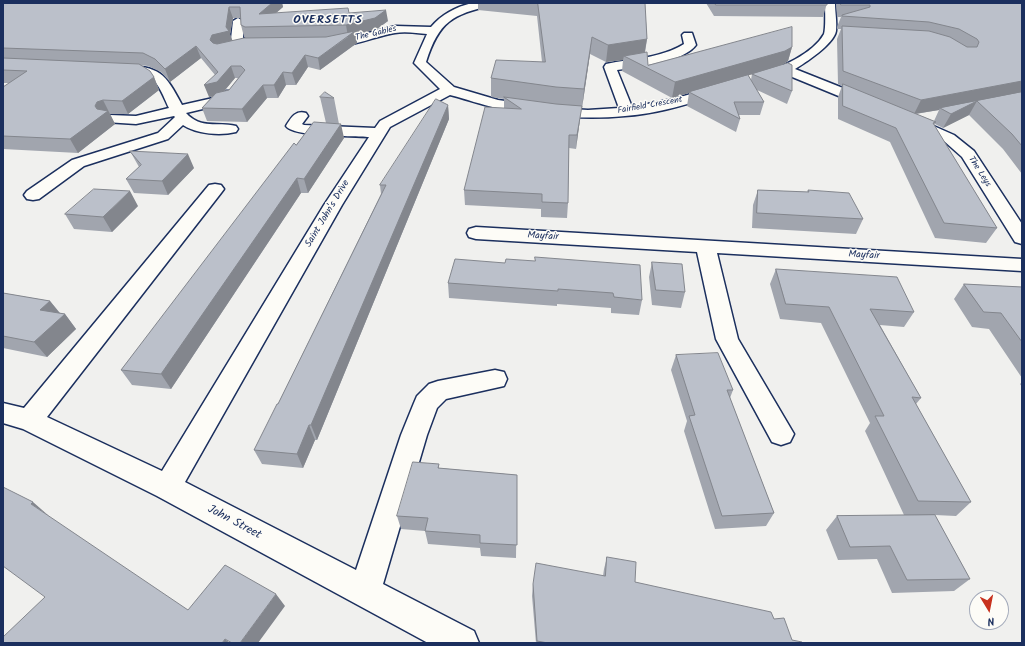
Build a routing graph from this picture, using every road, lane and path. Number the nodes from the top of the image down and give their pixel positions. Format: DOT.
graph roads {
  1 [pos="488,3"];
  2 [pos="830,3"];
  3 [pos="238,22"];
  4 [pos="434,31"];
  5 [pos="830,33"];
  6 [pos="845,34"];
  7 [pos="688,35"];
  8 [pos="314,43"];
  9 [pos="246,44"];
  10 [pos="279,44"];
  11 [pos="228,49"];
  12 [pos="110,69"];
  13 [pos="786,70"];
  14 [pos="749,81"];
  15 [pos="240,83"];
  16 [pos="727,88"];
  17 [pos="449,90"];
  18 [pos="884,110"];
  19 [pos="627,112"];
  20 [pos="180,114"];
  21 [pos="899,115"];
  22 [pos="301,116"];
  23 [pos="936,116"];
  24 [pos="110,119"];
  25 [pos="913,121"];
  26 [pos="231,129"];
  27 [pos="379,133"];
  28 [pos="215,189"];
  29 [pos="33,195"];
  30 [pos="476,233"];
  31 [pos="1022,238"];
  32 [pos="706,247"];
  33 [pos="1022,265"];
  34 [pos="495,378"];
  35 [pos="3,413"];
  36 [pos="30,420"];
  37 [pos="781,434"];
  38 [pos="167,488"];
  39 [pos="365,592"];
  40 [pos="462,643"];
  1 -- 4 [label="street"];
  2 -- 5 [label="street"];
  3 -- 9 [label="street"];
  4 -- 8 [label="street, The Gables"];
  4 -- 17 [label="street"];
  5 -- 6 [label="street"];
  5 -- 13 [label="street"];
  7 -- 19 [label="street"];
  9 -- 10 [label="street"];
  9 -- 11 [label="street"];
  12 -- 20 [label="street"];
  13 -- 14 [label="street"];
  13 -- 18 [label="street"];
  15 -- 20 [label="street"];
  16 -- 19 [label="street, Fairfield Crescent"];
  17 -- 19 [label="street, Fairfield Crescent"];
  17 -- 27 [label="street, Saint John's Drive"];
  20 -- 24 [label="street"];
  20 -- 26 [label="street"];
  20 -- 29 [label="street"];
  21 -- 25 [label="street, The Leys"];
  22 -- 27 [label="street"];
  23 -- 25 [label="street"];
  25 -- 31 [label="street, The Leys"];
  27 -- 38 [label="street, Saint John's Drive"];
  28 -- 36 [label="street"];
  30 -- 32 [label="street, Mayfair"];
  32 -- 33 [label="street, Mayfair"];
  32 -- 37 [label="street"];
  34 -- 39 [label="street"];
  35 -- 36 [label="street, John Street"];
  36 -- 38 [label="street, John Street"];
  38 -- 39 [label="street, John Street"];
  39 -- 40 [label="street, John Street"];
}
